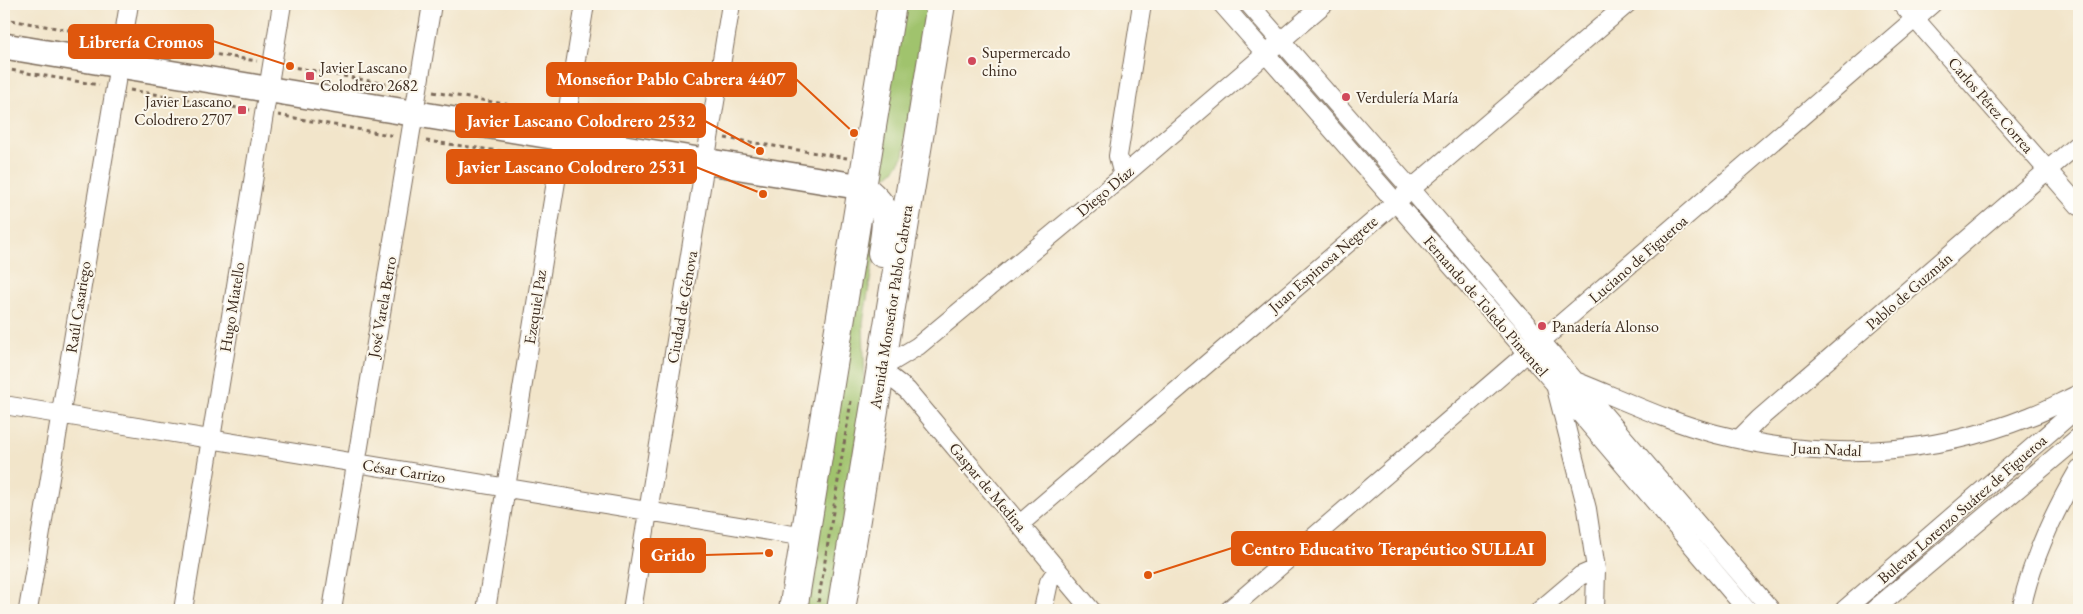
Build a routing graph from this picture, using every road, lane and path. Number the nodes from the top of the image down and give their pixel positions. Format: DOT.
graph roads {
  1 [pos="129,4"];
  2 [pos="282,4"];
  3 [pos="432,4"];
  4 [pos="584,4"];
  5 [pos="731,4"];
  6 [pos="892,4"];
  7 [pos="941,4"];
  8 [pos="1142,4"];
  9 [pos="1222,4"];
  10 [pos="1249,4"];
  11 [pos="1324,4"];
  12 [pos="1627,4"];
  13 [pos="1902,4"];
  14 [pos="1932,4"];
  15 [pos="1915,18"];
  16 [pos="1281,41"];
  17 [pos="4,46"];
  18 [pos="1266,54"];
  19 [pos="4,69"];
  20 [pos="116,76"];
  21 [pos="265,101"];
  22 [pos="414,112"];
  23 [pos="410,139"];
  24 [pos="2079,143"];
  25 [pos="560,148"];
  26 [pos="707,160"];
  27 [pos="915,160"];
  28 [pos="2048,170"];
  29 [pos="1123,176"];
  30 [pos="862,187"];
  31 [pos="1411,189"];
  32 [pos="1395,202"];
  33 [pos="2079,206"];
  34 [pos="1542,342"];
  35 [pos="1528,354"];
  36 [pos="880,369"];
  37 [pos="1576,381"];
  38 [pos="1554,383"];
  39 [pos="2079,394"];
  40 [pos="4,405"];
  41 [pos="2079,407"];
  42 [pos="61,414"];
  43 [pos="2079,437"];
  44 [pos="210,439"];
  45 [pos="1739,439"];
  46 [pos="355,463"];
  47 [pos="2079,469"];
  48 [pos="506,488"];
  49 [pos="648,511"];
  50 [pos="1020,524"];
  51 [pos="805,537"];
  52 [pos="1596,569"];
  53 [pos="1056,570"];
  54 [pos="28,610"];
  55 [pos="183,610"];
  56 [pos="332,610"];
  57 [pos="486,610"];
  58 [pos="632,610"];
  59 [pos="793,610"];
  60 [pos="841,610"];
  61 [pos="1043,610"];
  62 [pos="1091,610"];
  63 [pos="1229,610"];
  64 [pos="1540,610"];
  65 [pos="1595,610"];
  66 [pos="1747,610"];
  67 [pos="1772,610"];
  68 [pos="1844,610"];
  69 [pos="1874,610"];
  70 [pos="2021,610"];
  1 -- 20 [label="street, Raúl Casariego"];
  2 -- 21 [label="street, Hugo Miatello"];
  3 -- 22 [label="street, José Varela Berro"];
  4 -- 25 [label="street, Ezequiel Paz"];
  5 -- 26 [label="street, Ciudad de Génova"];
  6 -- 30 [label="main road"];
  7 -- 27 [label="main road, Avenida Monseñor Pablo Cabrera"];
  8 -- 29 [label="street"];
  9 -- 18 [label="street, Fernando de Toledo Pimentel"];
  10 -- 16 [label="street, Fernando de Toledo Pimentel"];
  11 -- 16 [label="street, Diego Díaz"];
  12 -- 31 [label="street, Juan Espinosa Negrete"];
  13 -- 15 [label="street, Carlos Pérez Correa"];
  14 -- 15 [label="street, Luciano de Figueroa"];
  15 -- 28 [label="street, Carlos Pérez Correa"];
  15 -- 34 [label="street, Luciano de Figueroa"];
  16 -- 18 [label="street, Diego Díaz"];
  16 -- 31 [label="street, Fernando de Toledo Pimentel"];
  17 -- 20 [label="main road"];
  18 -- 29 [label="street, Diego Díaz"];
  18 -- 32 [label="street, Fernando de Toledo Pimentel"];
  19 -- 20 [label="path"];
  20 -- 21 [label="main road"];
  20 -- 21 [label="path"];
  20 -- 42 [label="street, Raúl Casariego"];
  21 -- 22 [label="main road"];
  21 -- 23 [label="path"];
  21 -- 44 [label="street, Hugo Miatello"];
  22 -- 23 [label="street, José Varela Berro"];
  22 -- 25 [label="main road"];
  23 -- 25 [label="path"];
  23 -- 46 [label="street, José Varela Berro"];
  24 -- 28 [label="street, Pablo de Guzmán"];
  25 -- 26 [label="main road"];
  25 -- 48 [label="street, Ezequiel Paz"];
  26 -- 30 [label="main road"];
  26 -- 49 [label="street, Ciudad de Génova"];
  27 -- 30 [label="main road"];
  27 -- 36 [label="main road, Avenida Monseñor Pablo Cabrera"];
  28 -- 33 [label="street, Carlos Pérez Correa"];
  28 -- 45 [label="street, Pablo de Guzmán"];
  29 -- 36 [label="street, Diego Díaz"];
  30 -- 36 [label="main road"];
  30 -- 51 [label="main road"];
  31 -- 32 [label="street, Juan Espinosa Negrete"];
  31 -- 34 [label="street, Fernando de Toledo Pimentel"];
  32 -- 35 [label="street, Fernando de Toledo Pimentel"];
  32 -- 50 [label="street, Juan Espinosa Negrete"];
  34 -- 35 [label="street, Luciano de Figueroa"];
  34 -- 37 [label="street, Fernando de Toledo Pimentel"];
  35 -- 38 [label="street, Fernando de Toledo Pimentel"];
  35 -- 63 [label="street, Luciano de Figueroa"];
  36 -- 50 [label="street, Gaspar de Medina"];
  36 -- 60 [label="main road, Avenida Monseñor Pablo Cabrera"];
  37 -- 45 [label="street, Juan Nadal"];
  37 -- 67 [label="street, Fernando de Toledo Pimentel"];
  38 -- 52 [label="street"];
  38 -- 66 [label="street, Fernando de Toledo Pimentel"];
  39 -- 45 [label="street, Juan Nadal"];
  40 -- 42 [label="street, César Carrizo"];
  41 -- 68 [label="street, Bulevar Lorenzo Suárez de Figueroa"];
  42 -- 44 [label="street, César Carrizo"];
  42 -- 54 [label="street, Raúl Casariego"];
  43 -- 69 [label="street, Bulevar Lorenzo Suárez de Figueroa"];
  44 -- 46 [label="street, César Carrizo"];
  44 -- 55 [label="street, Hugo Miatello"];
  46 -- 48 [label="street, César Carrizo"];
  46 -- 56 [label="street, José Varela Berro"];
  47 -- 70 [label="street"];
  48 -- 49 [label="street, César Carrizo"];
  48 -- 57 [label="street, Ezequiel Paz"];
  49 -- 51 [label="street, César Carrizo"];
  49 -- 58 [label="street, Ciudad de Génova"];
  50 -- 53 [label="street, Gaspar de Medina"];
  51 -- 59 [label="main road"];
  52 -- 64 [label="street"];
  52 -- 65 [label="street"];
  53 -- 61 [label="street"];
  53 -- 62 [label="street, Gaspar de Medina"];
}
